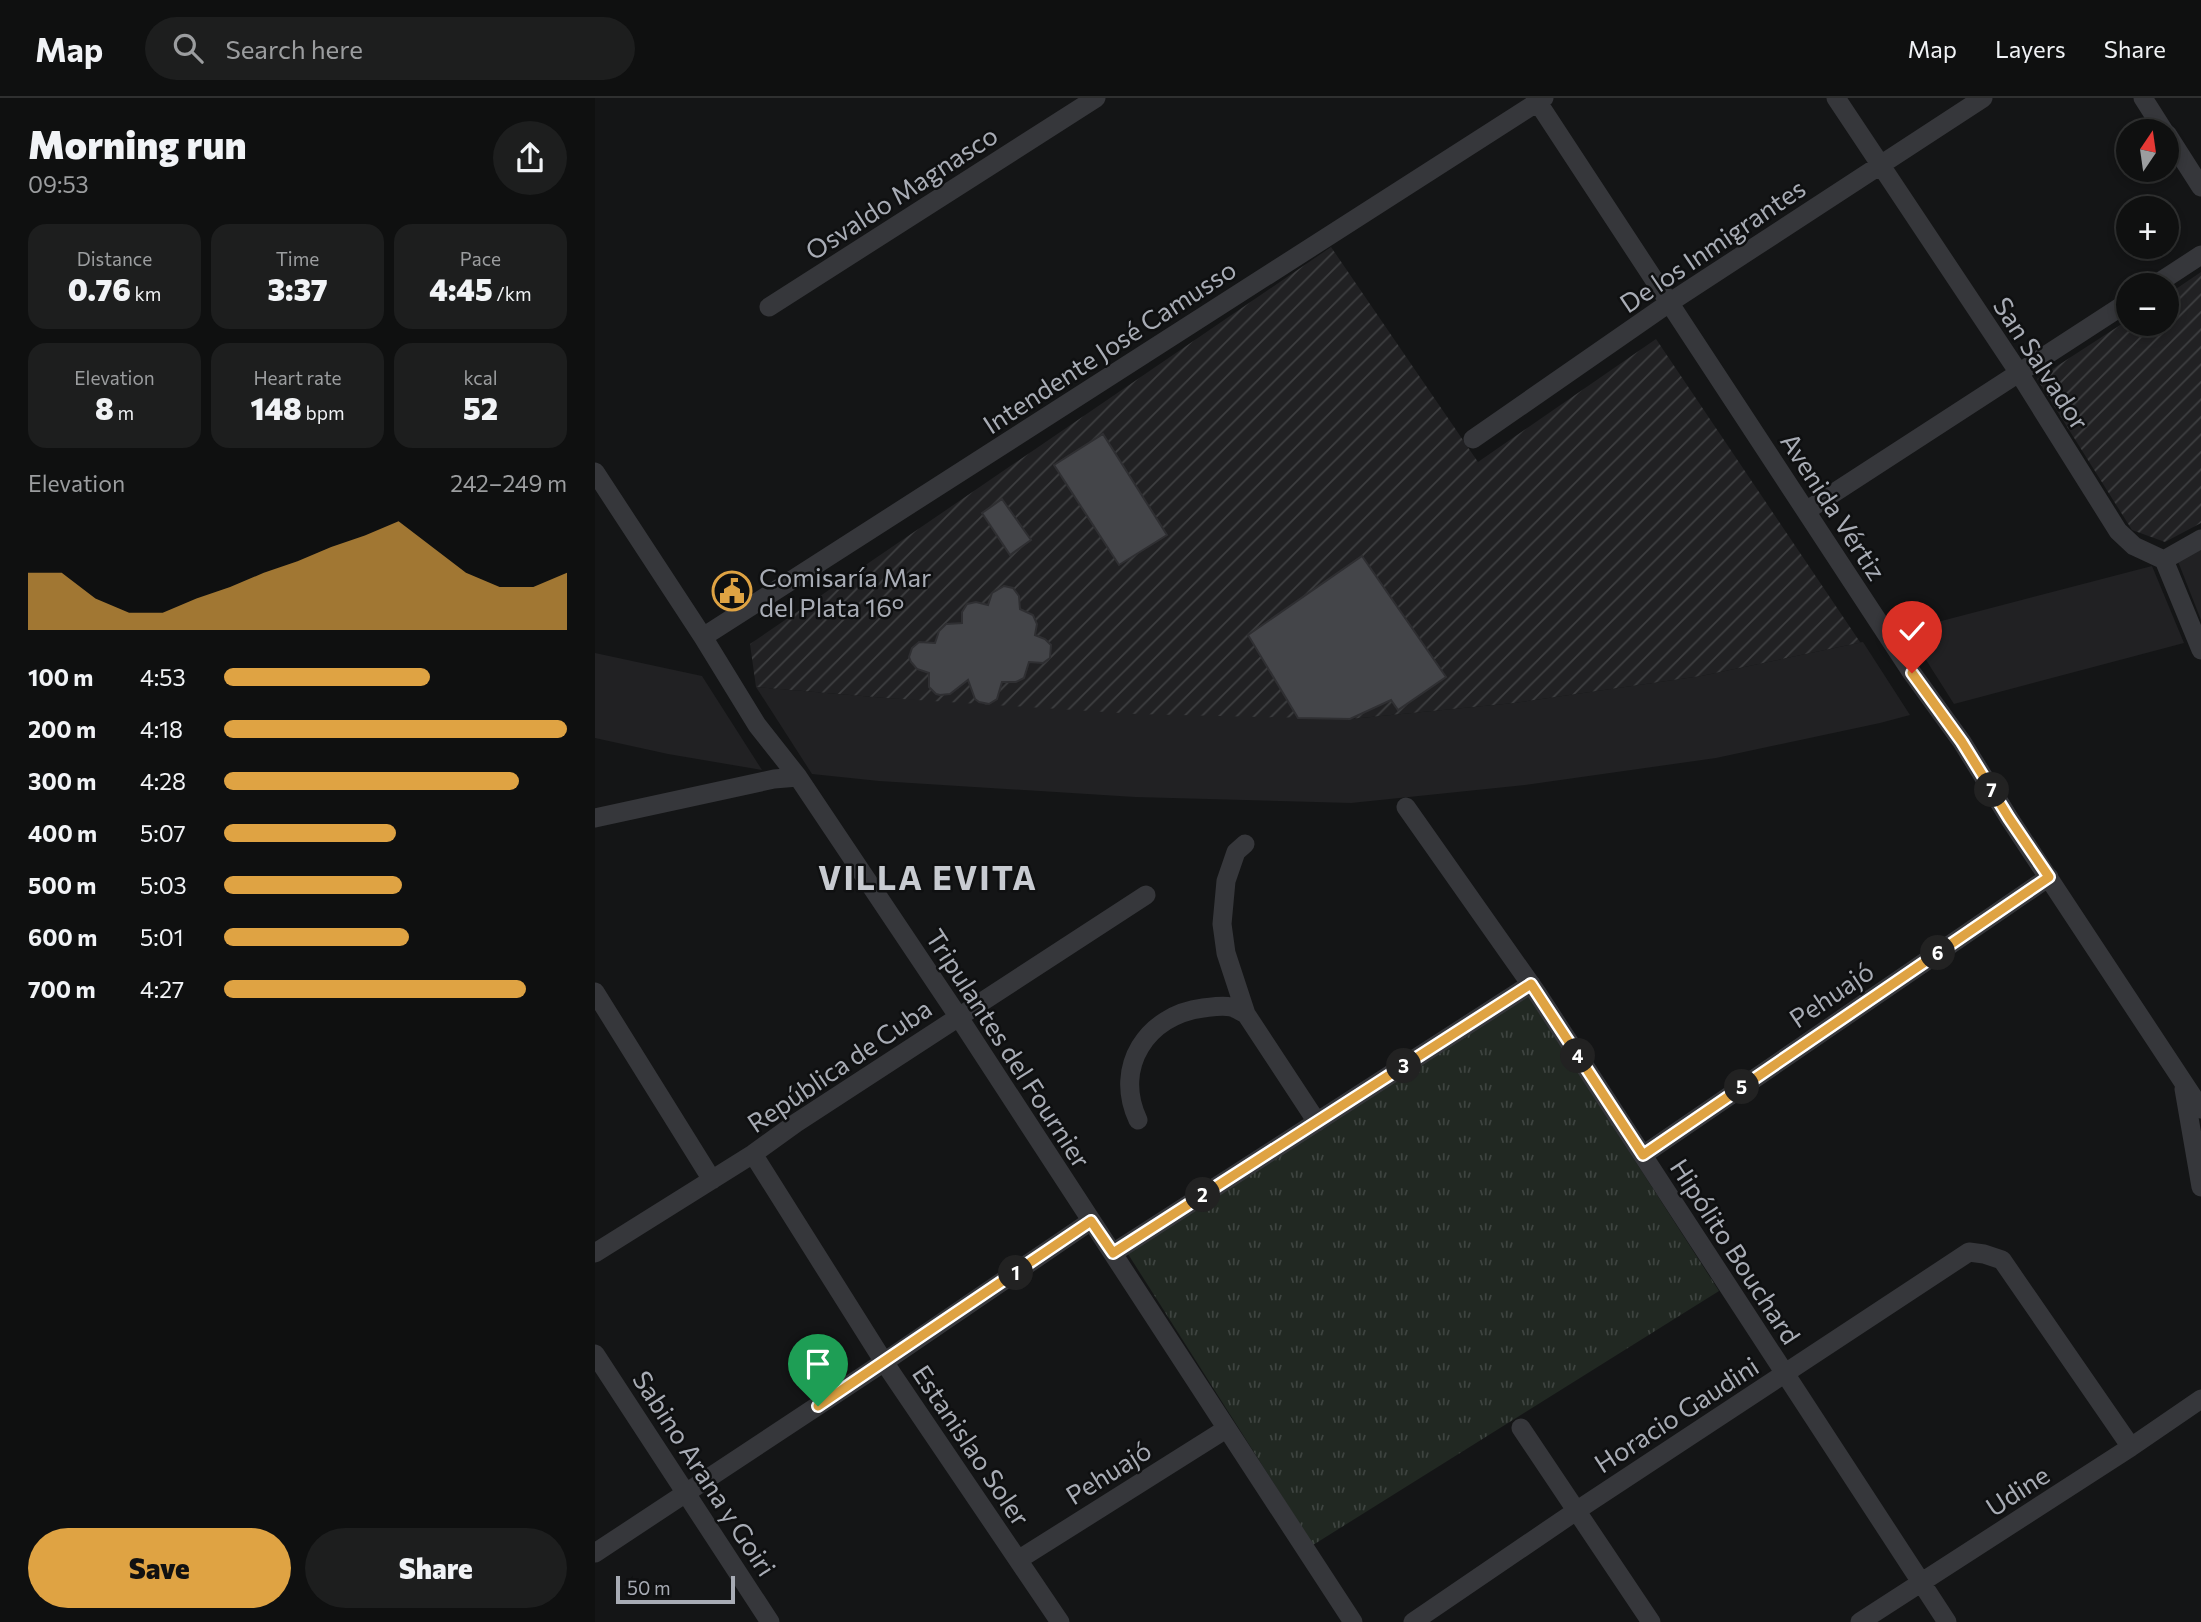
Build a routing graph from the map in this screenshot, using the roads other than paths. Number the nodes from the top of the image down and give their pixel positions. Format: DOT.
graph roads {
  1 [pos="1096,98"];
  2 [pos="1836,98"];
  3 [pos="1983,98"];
  4 [pos="2143,98"];
  5 [pos="1539,99"];
  6 [pos="2156,119"];
  7 [pos="2179,154"];
  8 [pos="1880,165"];
  9 [pos="2201,187"];
  10 [pos="2201,256"];
  11 [pos="2174,273"];
  12 [pos="1669,303"];
  13 [pos="769,307"];
  14 [pos="2116,310"];
  15 [pos="2019,373"];
  16 [pos="1473,439"];
  17 [pos="595,472"];
  18 [pos="1806,511"];
  19 [pos="2201,539"];
  20 [pos="2164,560"];
  21 [pos="703,637"];
  22 [pos="2201,650"];
  23 [pos="798,777"];
  24 [pos="1406,807"];
  25 [pos="595,818"];
  26 [pos="1245,844"];
  27 [pos="2049,877"];
  28 [pos="1146,895"];
  29 [pos="1531,984"];
  30 [pos="595,992"];
  31 [pos="1246,1014"];
  32 [pos="958,1016"];
  33 [pos="2183,1082"];
  34 [pos="2201,1109"];
  35 [pos="1138,1120"];
  36 [pos="1317,1122"];
  37 [pos="753,1154"];
  38 [pos="1643,1155"];
  39 [pos="712,1180"];
  40 [pos="2201,1187"];
  41 [pos="1091,1221"];
  42 [pos="595,1253"];
  43 [pos="1113,1253"];
  44 [pos="595,1354"];
  45 [pos="884,1362"];
  46 [pos="1784,1374"];
  47 [pos="2201,1399"];
  48 [pos="1521,1428"];
  49 [pos="1226,1429"];
  50 [pos="2131,1447"];
  51 [pos="685,1492"];
  52 [pos="1576,1511"];
  53 [pos="595,1553"];
  54 [pos="1018,1560"];
  55 [pos="1921,1583"];
  56 [pos="770,1622"];
  57 [pos="1060,1622"];
  58 [pos="1353,1622"];
  59 [pos="1413,1622"];
  60 [pos="1651,1622"];
  61 [pos="1860,1622"];
  62 [pos="1947,1622"];
  1 -- 13 [label="street, Osvaldo Magnasco"];
  2 -- 8 [label="street, San Salvador"];
  3 -- 8 [label="street, De los Inmigrantes"];
  4 -- 6 [label="street"];
  5 -- 12 [label="street, Avenida Vértiz"];
  5 -- 21 [label="street, Intendente José Camusso"];
  7 -- 9 [label="street"];
  8 -- 12 [label="street, De los Inmigrantes"];
  8 -- 15 [label="street, San Salvador"];
  10 -- 11 [label="street"];
  12 -- 16 [label="street, De los Inmigrantes"];
  12 -- 18 [label="street, Avenida Vértiz"];
  14 -- 15 [label="street"];
  15 -- 18 [label="street"];
  15 -- 20 [label="street, San Salvador"];
  17 -- 21 [label="street, Tripulantes del Fournier"];
  18 -- 27 [label="street, Avenida Vértiz"];
  19 -- 20 [label="street"];
  20 -- 22 [label="street"];
  21 -- 23 [label="street, Tripulantes del Fournier"];
  23 -- 25 [label="street"];
  23 -- 32 [label="street, Tripulantes del Fournier"];
  24 -- 29 [label="street, Hipólito Bouchard"];
  26 -- 31 [label="street"];
  27 -- 33 [label="street, Avenida Vértiz"];
  27 -- 38 [label="street, Pehuajó"];
  28 -- 32 [label="street, República de Cuba"];
  29 -- 36 [label="street"];
  29 -- 38 [label="street, Hipólito Bouchard"];
  30 -- 39 [label="street"];
  31 -- 35 [label="street"];
  31 -- 36 [label="street"];
  32 -- 37 [label="street, República de Cuba"];
  32 -- 41 [label="street, Tripulantes del Fournier"];
  33 -- 34 [label="street, Avenida Vértiz"];
  33 -- 40 [label="street"];
  36 -- 43 [label="street"];
  37 -- 39 [label="street, República de Cuba"];
  37 -- 45 [label="street, Estanislao Soler"];
  38 -- 46 [label="street, Hipólito Bouchard"];
  39 -- 42 [label="street, República de Cuba"];
  41 -- 43 [label="street, Tripulantes del Fournier"];
  41 -- 45 [label="street"];
  43 -- 49 [label="street, Tripulantes del Fournier"];
  44 -- 51 [label="street, Sabino Arana y Goiri"];
  45 -- 51 [label="street"];
  45 -- 54 [label="street, Estanislao Soler"];
  46 -- 50 [label="street, Horacio Gaudini"];
  46 -- 52 [label="street, Horacio Gaudini"];
  46 -- 55 [label="street, Hipólito Bouchard"];
  47 -- 50 [label="street, Udine"];
  48 -- 52 [label="street"];
  49 -- 54 [label="street, Pehuajó"];
  49 -- 58 [label="street, Tripulantes del Fournier"];
  50 -- 55 [label="street, Udine"];
  51 -- 53 [label="street"];
  51 -- 56 [label="street, Sabino Arana y Goiri"];
  52 -- 59 [label="street, Horacio Gaudini"];
  52 -- 60 [label="street"];
  54 -- 57 [label="street, Estanislao Soler"];
  55 -- 61 [label="street, Udine"];
  55 -- 62 [label="street, Hipólito Bouchard"];
}
